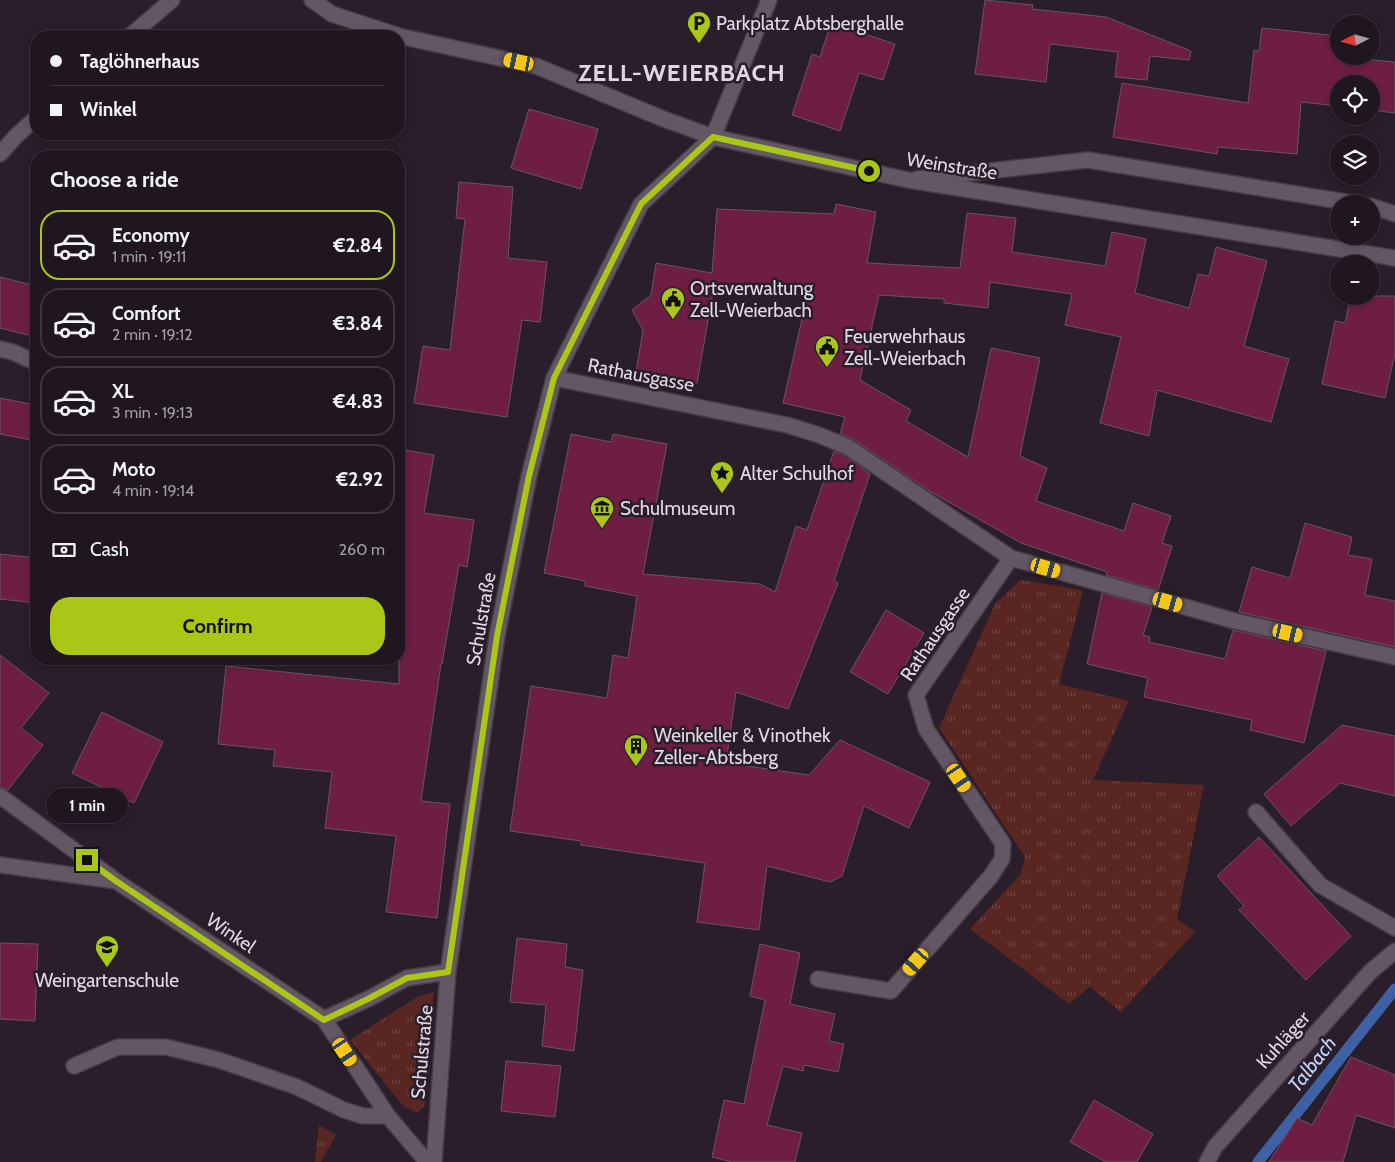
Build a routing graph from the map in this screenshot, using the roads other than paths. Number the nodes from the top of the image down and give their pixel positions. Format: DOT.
graph roads {
  1 [pos="172,0"];
  2 [pos="312,0"];
  3 [pos="769,0"];
  4 [pos="137,30"];
  5 [pos="381,30"];
  6 [pos="405,37"];
  7 [pos="30,123"];
  8 [pos="713,137"];
  9 [pos="0,154"];
  10 [pos="908,180"];
  11 [pos="1330,199"];
  12 [pos="1380,209"];
  13 [pos="1395,214"];
  14 [pos="1395,258"];
  15 [pos="0,349"];
  16 [pos="30,360"];
  17 [pos="554,378"];
  18 [pos="1011,558"];
  19 [pos="1395,657"];
  20 [pos="0,796"];
  21 [pos="1256,812"];
  22 [pos="0,865"];
  23 [pos="116,881"];
  24 [pos="1395,928"];
  25 [pos="1395,951"];
  26 [pos="448,972"];
  27 [pos="818,979"];
  28 [pos="324,1020"];
  29 [pos="74,1066"];
  30 [pos="388,1116"];
  31 [pos="427,1162"];
  32 [pos="434,1162"];
  33 [pos="1207,1162"];
  1 -- 4 [label="street"];
  2 -- 5 [label="street, Weinstraße"];
  3 -- 8 [label="street"];
  6 -- 8 [label="street, Weinstraße"];
  7 -- 9 [label="street"];
  8 -- 10 [label="street, Weinstraße"];
  8 -- 17 [label="street, Schulstraße"];
  10 -- 11 [label="street"];
  10 -- 14 [label="street, Weinstraße"];
  12 -- 13 [label="street"];
  15 -- 16 [label="street"];
  17 -- 18 [label="street, Rathausgasse"];
  17 -- 26 [label="street, Schulstraße"];
  18 -- 19 [label="street, Rathausgasse"];
  18 -- 27 [label="street, Rathausgasse"];
  20 -- 23 [label="street, Winkel"];
  21 -- 24 [label="street"];
  22 -- 23 [label="street, Winkel"];
  23 -- 28 [label="street, Winkel"];
  25 -- 33 [label="street, Kuhläger"];
  26 -- 28 [label="street"];
  26 -- 32 [label="street, Schulstraße"];
  28 -- 30 [label="street, Winkel"];
  29 -- 30 [label="street"];
  30 -- 31 [label="street, Winkel"];
}
